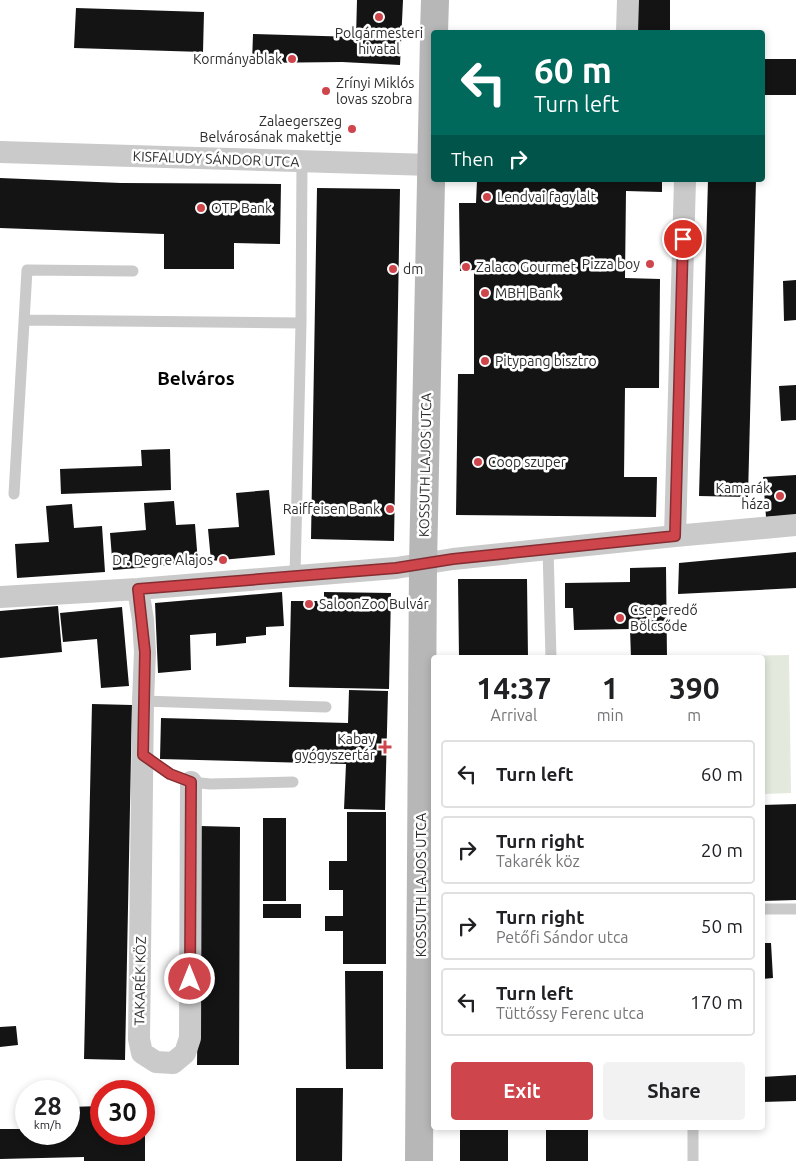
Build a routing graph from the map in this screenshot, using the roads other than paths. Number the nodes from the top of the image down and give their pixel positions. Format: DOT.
graph roads {
  1 [pos="434,0"];
  2 [pos="628,0"];
  3 [pos="434,30"];
  4 [pos="627,30"];
  5 [pos="0,152"];
  6 [pos="302,162"];
  7 [pos="431,165"];
  8 [pos="685,182"];
  9 [pos="132,272"];
  10 [pos="24,320"];
  11 [pos="301,323"];
  12 [pos="14,494"];
  13 [pos="796,525"];
  14 [pos="675,536"];
  15 [pos="548,549"];
  16 [pos="423,565"];
  17 [pos="295,576"];
  18 [pos="138,589"];
  19 [pos="0,597"];
  20 [pos="551,655"];
  21 [pos="143,701"];
  22 [pos="326,708"];
  23 [pos="143,755"];
  24 [pos="191,782"];
  25 [pos="292,782"];
  26 [pos="765,909"];
  27 [pos="796,909"];
  28 [pos="693,1130"];
  29 [pos="419,1161"];
  30 [pos="693,1161"];
  1 -- 3 [label="street"];
  2 -- 4 [label="street"];
  5 -- 6 [label="street, KISFALUDY SÁNDOR UTCA"];
  6 -- 7 [label="street, KISFALUDY SÁNDOR UTCA"];
  6 -- 11 [label="lane"];
  7 -- 16 [label="street, KOSSUTH LAJOS UTCA"];
  8 -- 14 [label="street"];
  9 -- 10 [label="lane"];
  10 -- 11 [label="lane"];
  10 -- 12 [label="lane"];
  11 -- 17 [label="lane"];
  13 -- 14 [label="street"];
  14 -- 15 [label="street"];
  15 -- 16 [label="street"];
  15 -- 20 [label="lane"];
  16 -- 17 [label="street"];
  16 -- 29 [label="street, KOSSUTH LAJOS UTCA"];
  17 -- 18 [label="street"];
  18 -- 19 [label="street"];
  18 -- 21 [label="street, TAKARÉK KÖZ"];
  21 -- 22 [label="lane"];
  21 -- 23 [label="street, TAKARÉK KÖZ"];
  23 -- 24 [label="lane"];
  23 -- 24 [label="street, TAKARÉK KÖZ"];
  24 -- 25 [label="lane"];
  26 -- 27 [label="lane"];
  28 -- 30 [label="lane"];
}
